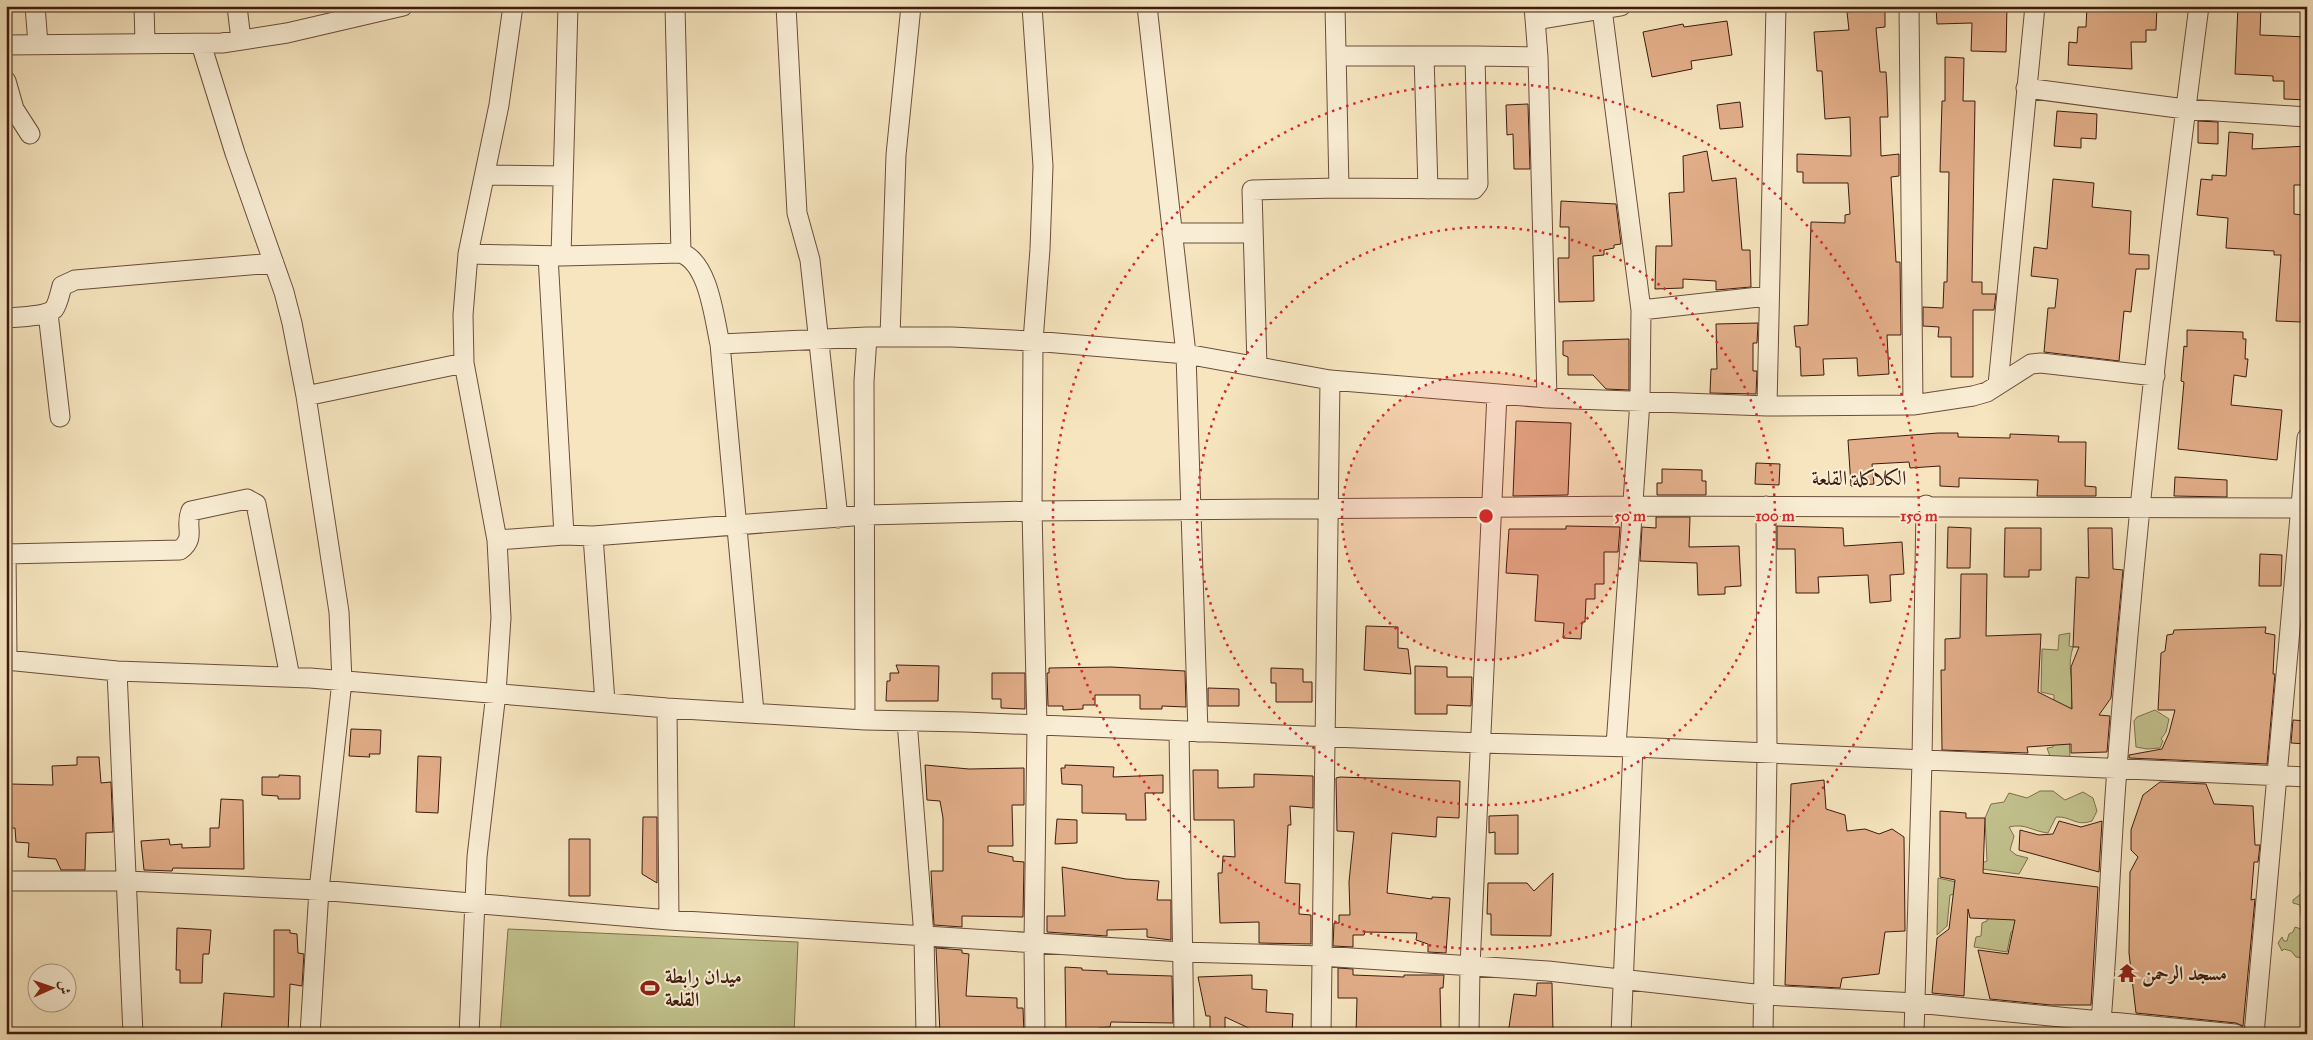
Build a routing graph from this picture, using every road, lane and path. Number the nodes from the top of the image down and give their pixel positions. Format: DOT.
graph roads {
  1 [pos="35,6"];
  2 [pos="144,6"];
  3 [pos="237,6"];
  4 [pos="403,6"];
  5 [pos="513,6"];
  6 [pos="568,6"];
  7 [pos="675,6"];
  8 [pos="786,6"];
  9 [pos="911,6"];
  10 [pos="1032,6"];
  11 [pos="1147,6"];
  12 [pos="1335,6"];
  13 [pos="1621,6"];
  14 [pos="1776,6"];
  15 [pos="1909,6"];
  16 [pos="2035,6"];
  17 [pos="2198,6"];
  18 [pos="1602,9"];
  19 [pos="1535,13"];
  20 [pos="241,40"];
  21 [pos="145,42"];
  22 [pos="38,44"];
  23 [pos="201,44"];
  24 [pos="6,45"];
  25 [pos="1336,56"];
  26 [pos="1424,56"];
  27 [pos="1475,56"];
  28 [pos="1538,57"];
  29 [pos="6,81"];
  30 [pos="2026,88"];
  31 [pos="2186,109"];
  32 [pos="2307,117"];
  33 [pos="30,134"];
  34 [pos="485,175"];
  35 [pos="564,176"];
  36 [pos="1339,188"];
  37 [pos="1428,188"];
  38 [pos="1172,233"];
  39 [pos="1252,233"];
  40 [pos="681,253"];
  41 [pos="468,254"];
  42 [pos="555,256"];
  43 [pos="274,263"];
  44 [pos="1768,296"];
  45 [pos="1641,310"];
  46 [pos="48,313"];
  47 [pos="6,318"];
  48 [pos="867,337"];
  49 [pos="890,337"];
  50 [pos="818,339"];
  51 [pos="1033,341"];
  52 [pos="720,344"];
  53 [pos="1186,354"];
  54 [pos="464,363"];
  55 [pos="1257,366"];
  56 [pos="2155,376"];
  57 [pos="1330,380"];
  58 [pos="1998,385"];
  59 [pos="1497,394"];
  60 [pos="306,396"];
  61 [pos="1547,398"];
  62 [pos="1640,401"];
  63 [pos="1913,405"];
  64 [pos="1766,406"];
  65 [pos="60,417"];
  66 [pos="2307,438"];
  67 [pos="1926,505"];
  68 [pos="1632,506"];
  69 [pos="1766,506"];
  70 [pos="1327,507"];
  71 [pos="1493,507"];
  72 [pos="2142,508"];
  73 [pos="2303,508"];
  74 [pos="1190,509"];
  75 [pos="1032,511"];
  76 [pos="866,515"];
  77 [pos="838,518"];
  78 [pos="737,525"];
  79 [pos="564,535"];
  80 [pos="593,536"];
  81 [pos="497,540"];
  82 [pos="6,552"];
  83 [pos="7,660"];
  84 [pos="117,671"];
  85 [pos="290,677"];
  86 [pos="342,681"];
  87 [pos="496,693"];
  88 [pos="605,702"];
  89 [pos="667,708"];
  90 [pos="754,712"];
  91 [pos="865,720"];
  92 [pos="907,721"];
  93 [pos="1036,726"];
  94 [pos="1179,732"];
  95 [pos="1198,732"];
  96 [pos="1324,736"];
  97 [pos="1481,743"];
  98 [pos="1624,746"];
  99 [pos="1766,754"];
  100 [pos="1922,761"];
  101 [pos="2117,768"];
  102 [pos="2276,775"];
  103 [pos="2307,778"];
  104 [pos="6,881"];
  105 [pos="127,881"];
  106 [pos="319,890"];
  107 [pos="474,905"];
  108 [pos="669,920"];
  109 [pos="924,936"];
  110 [pos="1034,943"];
  111 [pos="1182,952"];
  112 [pos="1321,956"];
  113 [pos="1470,966"];
  114 [pos="1623,979"];
  115 [pos="1764,995"];
  116 [pos="1916,1003"];
  117 [pos="2101,1027"];
  118 [pos="133,1034"];
  119 [pos="310,1034"];
  120 [pos="469,1034"];
  121 [pos="926,1034"];
  122 [pos="1035,1034"];
  123 [pos="1184,1034"];
  124 [pos="1322,1034"];
  125 [pos="1469,1034"];
  126 [pos="1621,1034"];
  127 [pos="1763,1034"];
  128 [pos="1914,1034"];
  129 [pos="2235,1034"];
  130 [pos="2254,1034"];
  1 -- 22 [label="street"];
  2 -- 21 [label="street"];
  3 -- 20 [label="street"];
  4 -- 20 [label="street"];
  5 -- 34 [label="street"];
  6 -- 35 [label="street"];
  7 -- 40 [label="street"];
  8 -- 50 [label="street"];
  9 -- 49 [label="street"];
  10 -- 51 [label="street"];
  11 -- 38 [label="street"];
  12 -- 25 [label="street"];
  13 -- 18 [label="street"];
  14 -- 44 [label="street"];
  15 -- 63 [label="street"];
  16 -- 30 [label="street"];
  17 -- 31 [label="street"];
  18 -- 19 [label="street"];
  18 -- 45 [label="street"];
  19 -- 28 [label="street"];
  20 -- 23 [label="street"];
  21 -- 22 [label="street"];
  21 -- 23 [label="street"];
  22 -- 24 [label="street"];
  23 -- 43 [label="street"];
  25 -- 26 [label="street"];
  25 -- 36 [label="street"];
  26 -- 27 [label="street"];
  26 -- 37 [label="street"];
  27 -- 28 [label="street"];
  27 -- 37 [label="street"];
  28 -- 61 [label="street"];
  29 -- 33 [label="street"];
  30 -- 31 [label="street"];
  30 -- 58 [label="street"];
  31 -- 32 [label="street"];
  31 -- 56 [label="street"];
  34 -- 35 [label="street"];
  34 -- 41 [label="street"];
  35 -- 42 [label="street"];
  36 -- 37 [label="street"];
  36 -- 39 [label="street"];
  38 -- 39 [label="street"];
  38 -- 53 [label="street"];
  39 -- 55 [label="street"];
  40 -- 42 [label="street"];
  40 -- 52 [label="street"];
  41 -- 42 [label="street"];
  41 -- 54 [label="street"];
  42 -- 79 [label="street"];
  43 -- 46 [label="street"];
  43 -- 60 [label="street"];
  44 -- 45 [label="street"];
  44 -- 64 [label="street"];
  45 -- 62 [label="street"];
  46 -- 47 [label="street"];
  46 -- 65 [label="street"];
  48 -- 49 [label="street"];
  48 -- 50 [label="street"];
  48 -- 76 [label="street"];
  49 -- 51 [label="street"];
  50 -- 52 [label="street"];
  50 -- 77 [label="street"];
  51 -- 53 [label="street"];
  51 -- 75 [label="street"];
  52 -- 78 [label="street"];
  53 -- 55 [label="street"];
  53 -- 74 [label="street"];
  54 -- 60 [label="street"];
  54 -- 81 [label="street"];
  55 -- 57 [label="street"];
  56 -- 58 [label="street"];
  56 -- 72 [label="street"];
  57 -- 59 [label="street"];
  57 -- 70 [label="street"];
  58 -- 63 [label="street"];
  59 -- 61 [label="street"];
  59 -- 71 [label="street"];
  60 -- 86 [label="street"];
  61 -- 62 [label="street"];
  62 -- 64 [label="street"];
  62 -- 68 [label="street"];
  63 -- 64 [label="street"];
  66 -- 73 [label="street"];
  67 -- 69 [label="street"];
  67 -- 72 [label="street"];
  67 -- 100 [label="street"];
  68 -- 69 [label="street"];
  68 -- 71 [label="street"];
  68 -- 98 [label="street"];
  69 -- 99 [label="street"];
  70 -- 71 [label="street"];
  70 -- 74 [label="street"];
  70 -- 96 [label="street"];
  71 -- 97 [label="street"];
  72 -- 73 [label="street"];
  72 -- 101 [label="street"];
  73 -- 102 [label="street"];
  74 -- 75 [label="street"];
  74 -- 95 [label="street"];
  75 -- 76 [label="street"];
  75 -- 93 [label="street"];
  76 -- 77 [label="street"];
  76 -- 91 [label="street"];
  77 -- 78 [label="street"];
  78 -- 80 [label="street"];
  78 -- 90 [label="street"];
  79 -- 80 [label="street"];
  79 -- 81 [label="street"];
  80 -- 88 [label="street"];
  81 -- 87 [label="street"];
  82 -- 83 [label="street"];
  82 -- 85 [label="street"];
  83 -- 84 [label="street"];
  84 -- 85 [label="street"];
  84 -- 105 [label="street"];
  85 -- 86 [label="street"];
  86 -- 87 [label="street"];
  86 -- 106 [label="street"];
  87 -- 88 [label="street"];
  87 -- 107 [label="street"];
  88 -- 89 [label="street"];
  89 -- 90 [label="street"];
  89 -- 108 [label="street"];
  90 -- 91 [label="street"];
  91 -- 92 [label="street"];
  92 -- 93 [label="street"];
  92 -- 109 [label="street"];
  93 -- 94 [label="street"];
  93 -- 110 [label="street"];
  94 -- 95 [label="street"];
  94 -- 111 [label="street"];
  95 -- 96 [label="street"];
  96 -- 97 [label="street"];
  96 -- 112 [label="street"];
  97 -- 98 [label="street"];
  97 -- 113 [label="street"];
  98 -- 99 [label="street"];
  98 -- 114 [label="street"];
  99 -- 100 [label="street"];
  99 -- 115 [label="street"];
  100 -- 101 [label="street"];
  100 -- 116 [label="street"];
  101 -- 102 [label="street"];
  101 -- 117 [label="street"];
  102 -- 103 [label="street"];
  102 -- 130 [label="street"];
  104 -- 105 [label="street"];
  105 -- 106 [label="street"];
  105 -- 118 [label="street"];
  106 -- 107 [label="street"];
  106 -- 119 [label="street"];
  107 -- 108 [label="street"];
  107 -- 120 [label="street"];
  108 -- 109 [label="street"];
  109 -- 110 [label="street"];
  109 -- 121 [label="street"];
  110 -- 111 [label="street"];
  110 -- 122 [label="street"];
  111 -- 112 [label="street"];
  111 -- 123 [label="street"];
  112 -- 113 [label="street"];
  112 -- 124 [label="street"];
  113 -- 114 [label="street"];
  113 -- 125 [label="street"];
  114 -- 115 [label="street"];
  114 -- 126 [label="street"];
  115 -- 116 [label="street"];
  115 -- 127 [label="street"];
  116 -- 117 [label="street"];
  116 -- 128 [label="street"];
  117 -- 129 [label="street"];
}
